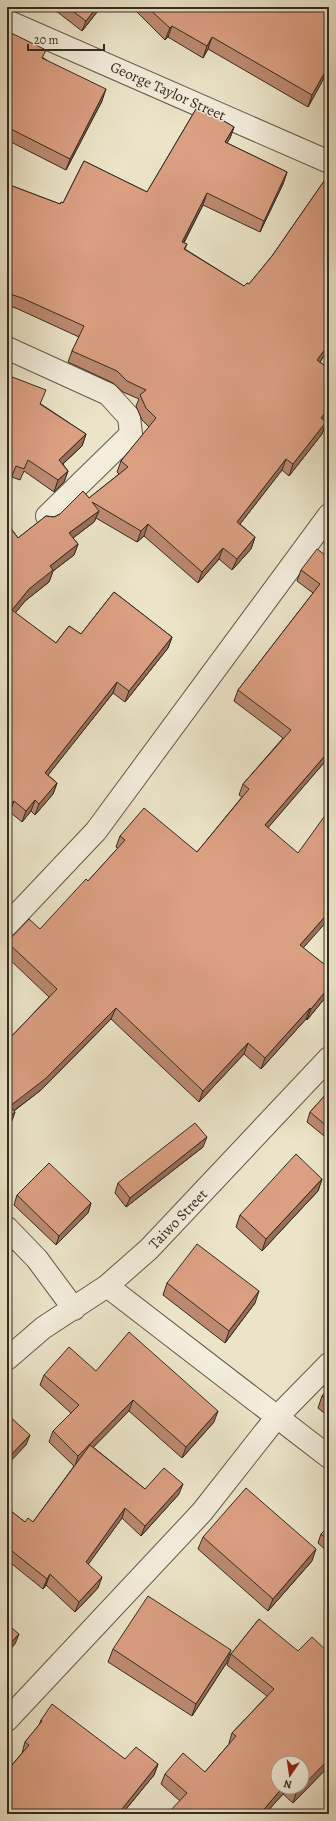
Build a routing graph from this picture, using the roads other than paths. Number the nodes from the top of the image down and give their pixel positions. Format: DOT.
graph roads {
  1 [pos="7,21"];
  2 [pos="329,162"];
  3 [pos="7,348"];
  4 [pos="329,515"];
  5 [pos="47,516"];
  6 [pos="7,925"];
  7 [pos="329,1058"];
  8 [pos="7,1228"];
  9 [pos="107,1286"];
  10 [pos="74,1309"];
  11 [pos="7,1359"];
  12 [pos="329,1364"];
  13 [pos="276,1418"];
  14 [pos="329,1457"];
  15 [pos="7,1720"];
  1 -- 2 [label="street, George Taylor Street"];
  3 -- 5 [label="street"];
  4 -- 6 [label="street"];
  7 -- 9 [label="street, Taiwo Street"];
  8 -- 10 [label="street"];
  9 -- 10 [label="street, Taiwo Street"];
  9 -- 13 [label="street"];
  10 -- 11 [label="street, Taiwo Street"];
  12 -- 13 [label="street"];
  13 -- 14 [label="street"];
  13 -- 15 [label="street"];
}
